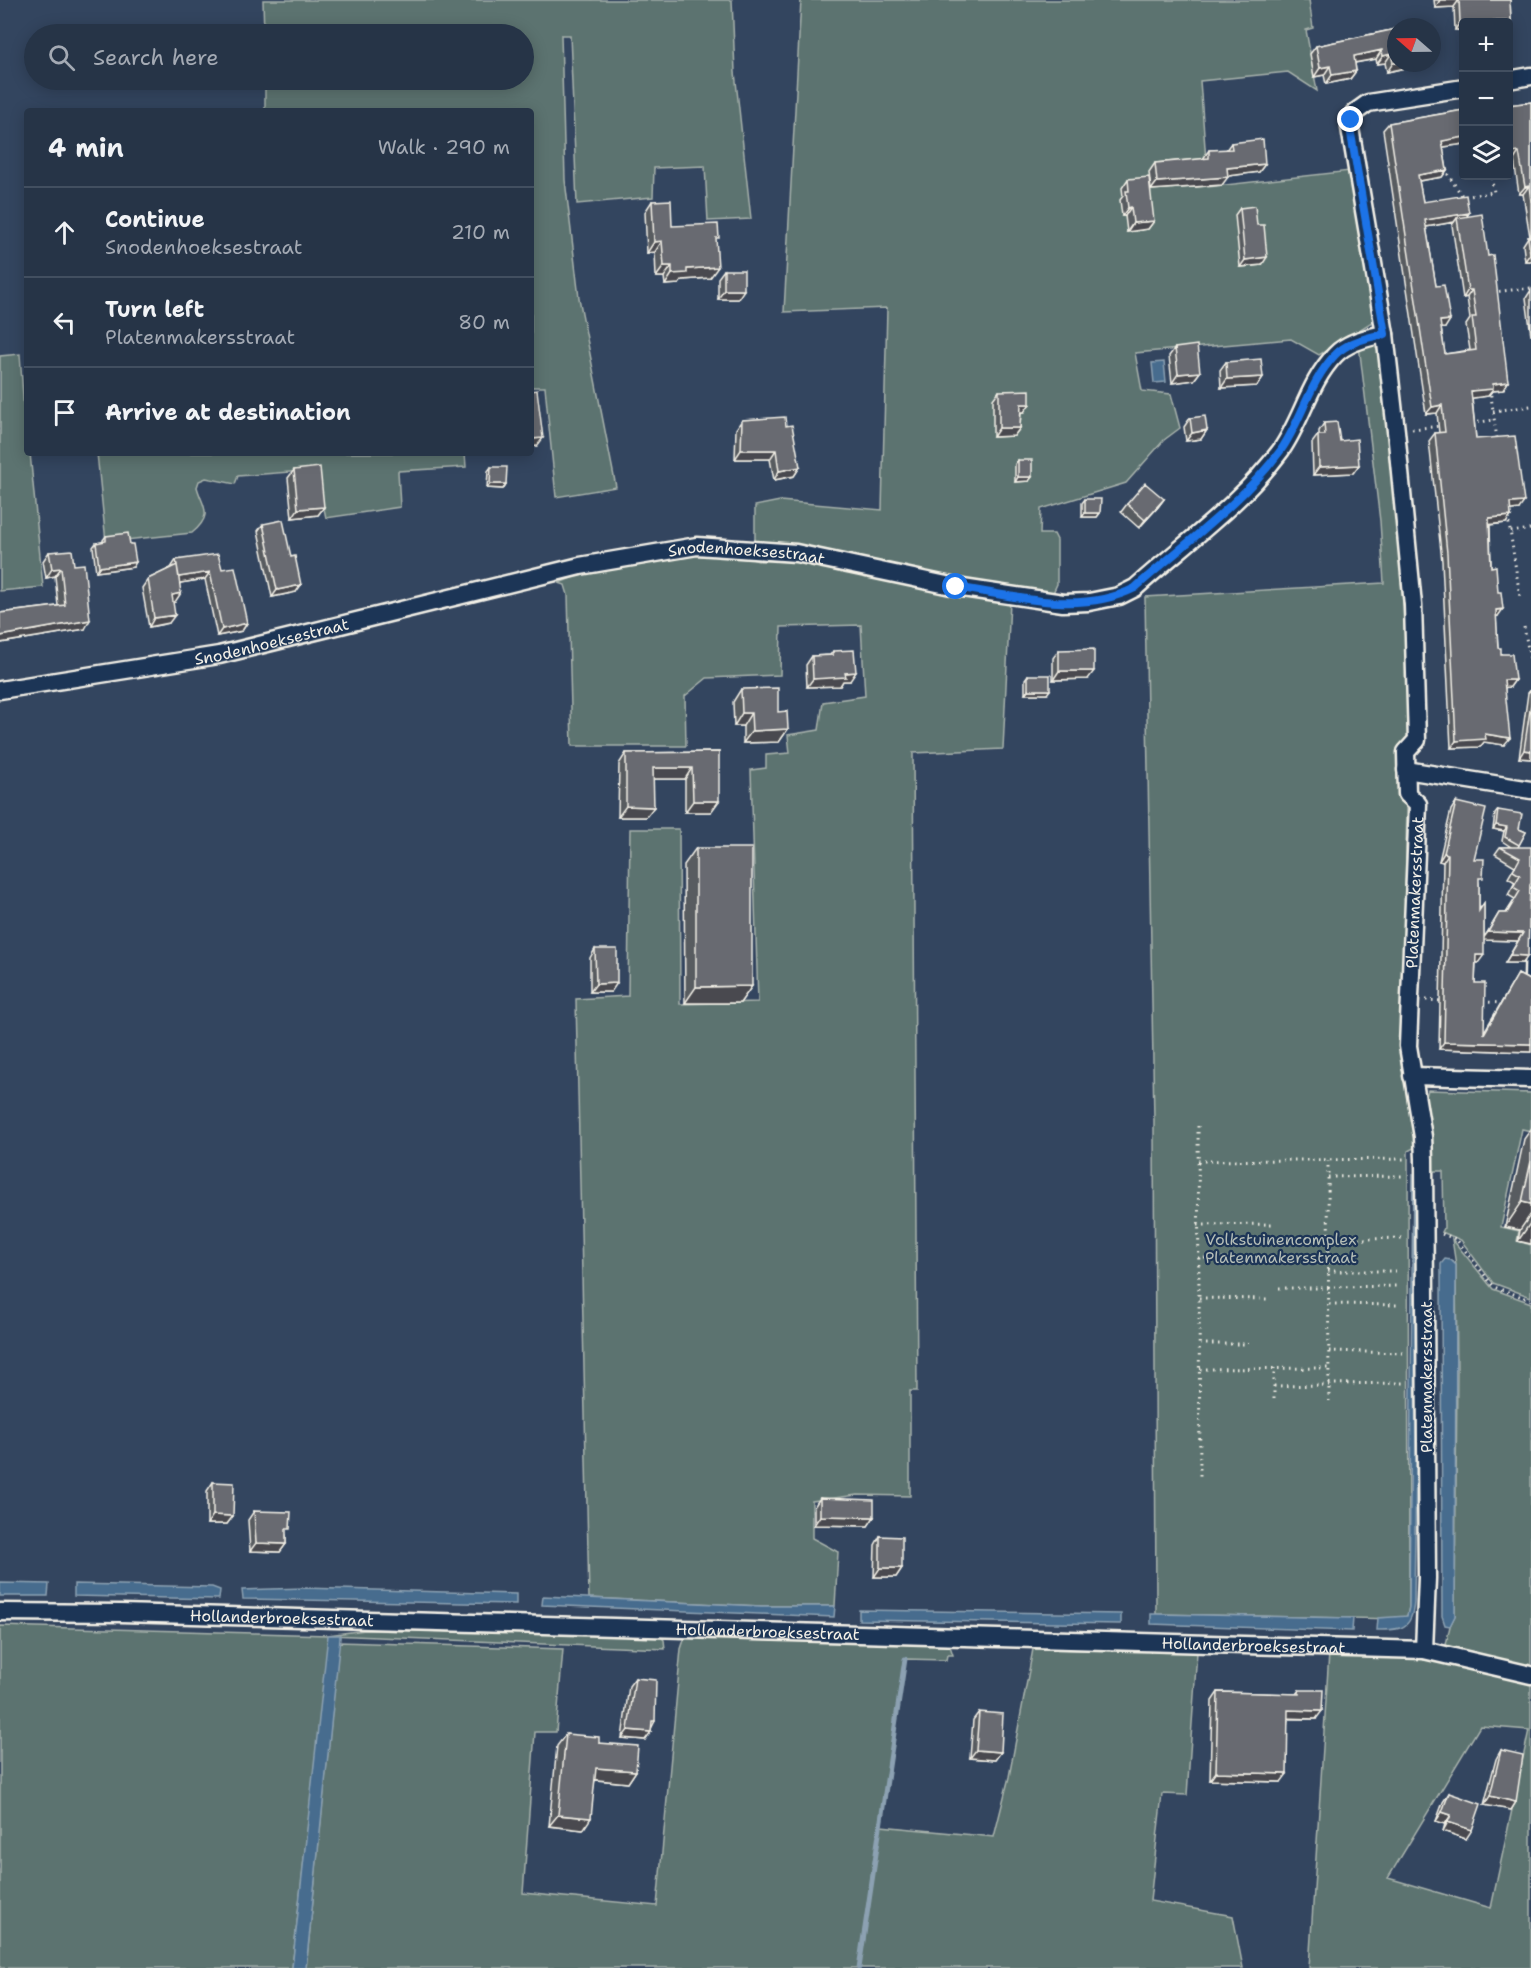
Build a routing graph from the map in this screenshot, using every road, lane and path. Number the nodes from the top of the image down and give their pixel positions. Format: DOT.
graph roads {
  1 [pos="1531,76"];
  2 [pos="1513,79"];
  3 [pos="1459,89"];
  4 [pos="1441,164"];
  5 [pos="1492,180"];
  6 [pos="1463,197"];
  7 [pos="1465,208"];
  8 [pos="1531,288"];
  9 [pos="1487,293"];
  10 [pos="1385,334"];
  11 [pos="1489,388"];
  12 [pos="1531,406"];
  13 [pos="1493,411"];
  14 [pos="1494,420"];
  15 [pos="1461,424"];
  16 [pos="1450,425"];
  17 [pos="1396,430"];
  18 [pos="1497,443"];
  19 [pos="1507,510"];
  20 [pos="1531,529"];
  21 [pos="1511,532"];
  22 [pos="1520,597"];
  23 [pos="1524,627"];
  24 [pos="1531,665"];
  25 [pos="0,690"];
  26 [pos="1406,770"];
  27 [pos="1531,790"];
  28 [pos="1531,893"];
  29 [pos="1529,980"];
  30 [pos="1410,1000"];
  31 [pos="1454,1001"];
  32 [pos="1476,1002"];
  33 [pos="1510,1003"];
  34 [pos="1412,1076"];
  35 [pos="1531,1079"];
  36 [pos="1198,1126"];
  37 [pos="1424,1159"];
  38 [pos="1328,1160"];
  39 [pos="1198,1161"];
  40 [pos="1403,1176"];
  41 [pos="1328,1177"];
  42 [pos="1274,1224"];
  43 [pos="1198,1225"];
  44 [pos="1424,1234"];
  45 [pos="1403,1238"];
  46 [pos="1328,1240"];
  47 [pos="1198,1258"];
  48 [pos="1270,1258"];
  49 [pos="1328,1271"];
  50 [pos="1396,1271"];
  51 [pos="1400,1286"];
  52 [pos="1278,1288"];
  53 [pos="1328,1288"];
  54 [pos="1199,1298"];
  55 [pos="1267,1299"];
  56 [pos="1531,1300"];
  57 [pos="1329,1304"];
  58 [pos="1399,1305"];
  59 [pos="1200,1344"];
  60 [pos="1249,1344"];
  61 [pos="1329,1351"];
  62 [pos="1402,1353"];
  63 [pos="1274,1368"];
  64 [pos="1329,1368"];
  65 [pos="1200,1369"];
  66 [pos="1403,1383"];
  67 [pos="1329,1384"];
  68 [pos="1274,1386"];
  69 [pos="1274,1400"];
  70 [pos="1329,1401"];
  71 [pos="1200,1476"];
  72 [pos="0,1612"];
  73 [pos="1424,1650"];
  74 [pos="1531,1675"];
  1 -- 2 [label="street"];
  3 -- 10 [label="street, Platenmakersstraat"];
  4 -- 6 [label="path"];
  5 -- 6 [label="path"];
  6 -- 7 [label="path"];
  8 -- 9 [label="path"];
  10 -- 17 [label="street, Platenmakersstraat"];
  10 -- 25 [label="street, Snodenhoeksestraat"];
  11 -- 13 [label="path"];
  12 -- 13 [label="path"];
  13 -- 14 [label="path"];
  14 -- 15 [label="path"];
  14 -- 18 [label="path"];
  16 -- 17 [label="path"];
  17 -- 26 [label="street, Platenmakersstraat"];
  19 -- 21 [label="path"];
  20 -- 21 [label="path"];
  21 -- 22 [label="path"];
  23 -- 24 [label="path"];
  26 -- 27 [label="street"];
  26 -- 30 [label="street, Platenmakersstraat"];
  28 -- 29 [label="lane"];
  30 -- 31 [label="path"];
  30 -- 34 [label="street, Platenmakersstraat"];
  32 -- 33 [label="path"];
  34 -- 35 [label="street"];
  34 -- 37 [label="street, Platenmakersstraat"];
  36 -- 39 [label="path"];
  37 -- 38 [label="path"];
  37 -- 44 [label="street, Platenmakersstraat"];
  38 -- 39 [label="path"];
  38 -- 41 [label="path"];
  39 -- 43 [label="path"];
  40 -- 41 [label="path"];
  41 -- 46 [label="path"];
  42 -- 43 [label="path"];
  43 -- 47 [label="path"];
  44 -- 56 [label="path"];
  44 -- 73 [label="street, Platenmakersstraat"];
  45 -- 46 [label="path"];
  46 -- 49 [label="path"];
  47 -- 48 [label="path"];
  47 -- 54 [label="path"];
  49 -- 50 [label="path"];
  49 -- 53 [label="path"];
  51 -- 53 [label="path"];
  52 -- 53 [label="path"];
  53 -- 57 [label="path"];
  54 -- 55 [label="path"];
  54 -- 59 [label="path"];
  57 -- 58 [label="path"];
  57 -- 61 [label="path"];
  59 -- 60 [label="path"];
  59 -- 65 [label="path"];
  61 -- 62 [label="path"];
  61 -- 64 [label="path"];
  63 -- 64 [label="path"];
  63 -- 65 [label="path"];
  63 -- 68 [label="path"];
  64 -- 67 [label="path"];
  65 -- 71 [label="path"];
  66 -- 67 [label="path"];
  67 -- 68 [label="path"];
  67 -- 70 [label="path"];
  68 -- 69 [label="path"];
  72 -- 73 [label="street, Hollanderbroeksestraat"];
  73 -- 74 [label="street, Hollanderbroeksestraat"];
}
